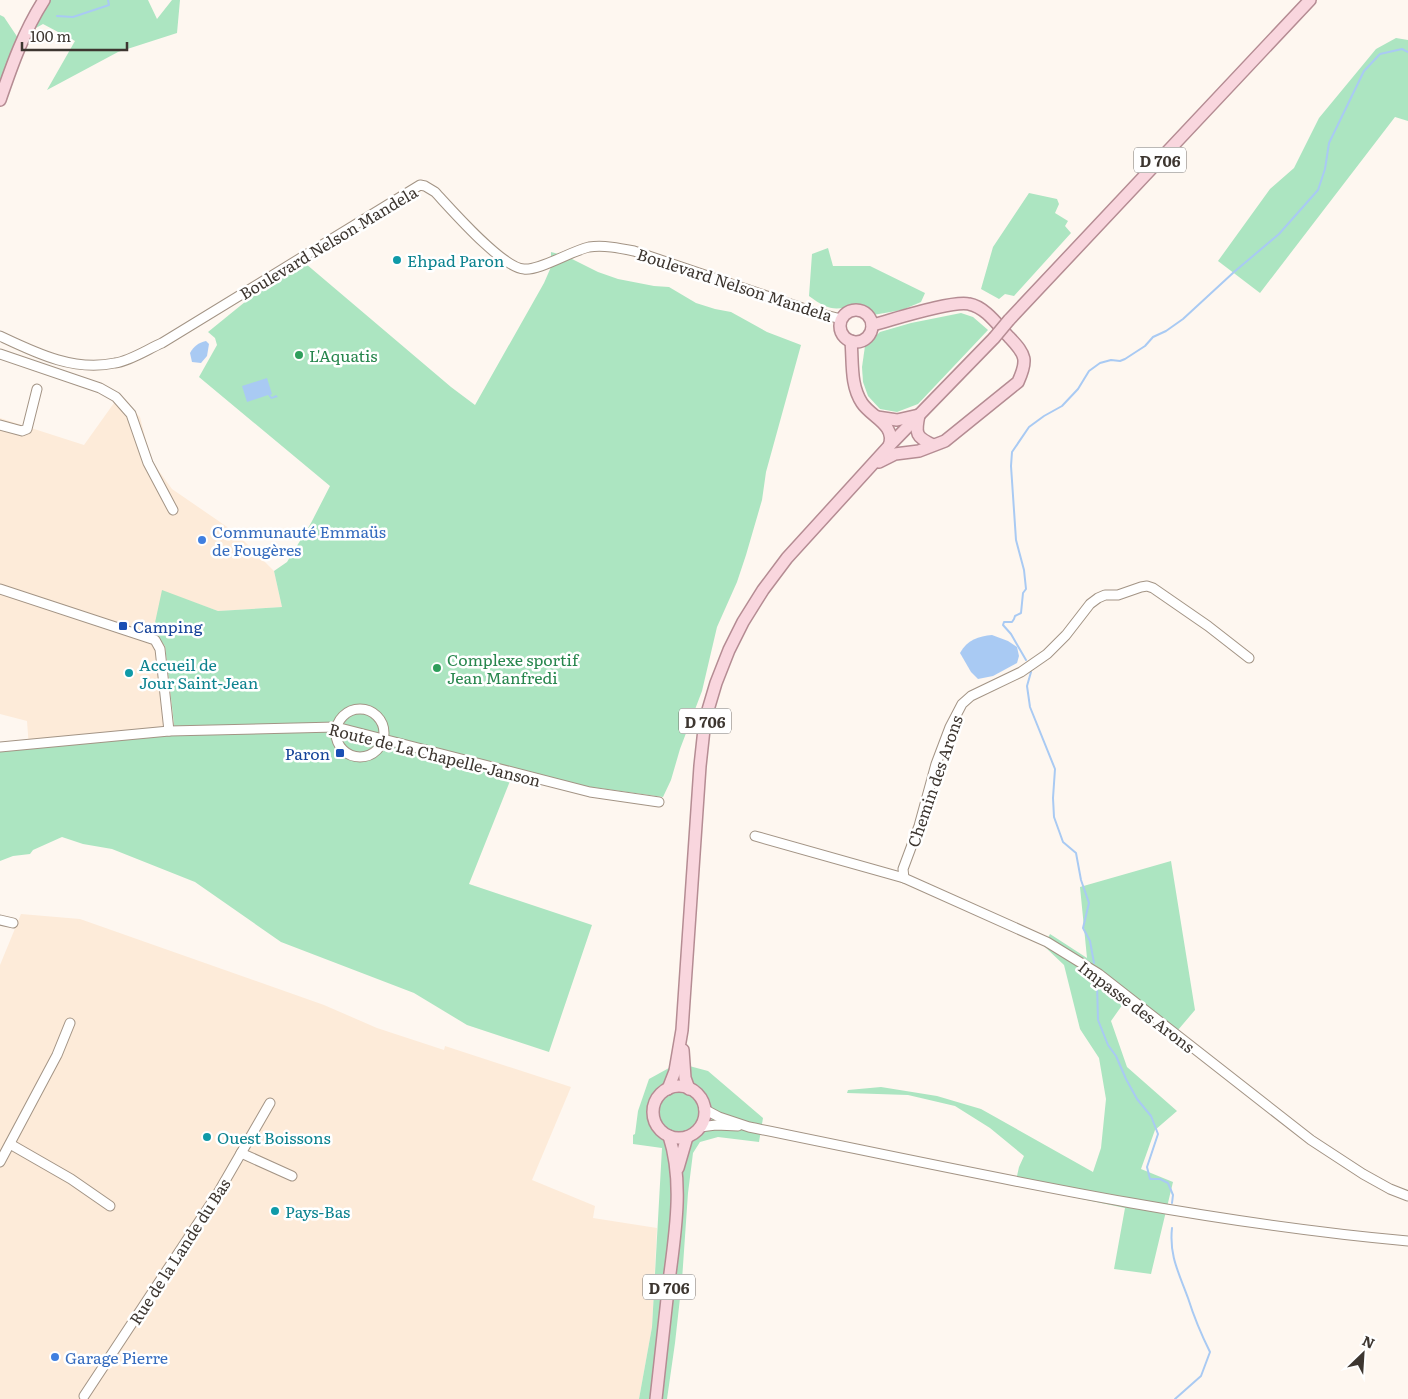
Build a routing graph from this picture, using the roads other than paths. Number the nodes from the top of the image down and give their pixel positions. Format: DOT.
graph roads {
  1 [pos="44,0"];
  2 [pos="1310,0"];
  3 [pos="0,100"];
  4 [pos="841,319"];
  5 [pos="872,325"];
  6 [pos="0,336"];
  7 [pos="851,341"];
  8 [pos="0,354"];
  9 [pos="38,389"];
  10 [pos="920,415"];
  11 [pos="878,417"];
  12 [pos="0,425"];
  13 [pos="889,446"];
  14 [pos="933,446"];
  15 [pos="873,466"];
  16 [pos="173,510"];
  17 [pos="0,588"];
  18 [pos="1249,658"];
  19 [pos="336,727"];
  20 [pos="169,731"];
  21 [pos="383,739"];
  22 [pos="0,747"];
  23 [pos="659,802"];
  24 [pos="755,836"];
  25 [pos="904,878"];
  26 [pos="0,920"];
  27 [pos="13,923"];
  28 [pos="70,1023"];
  29 [pos="682,1030"];
  30 [pos="689,1088"];
  31 [pos="668,1089"];
  32 [pos="270,1103"];
  33 [pos="704,1109"];
  34 [pos="700,1127"];
  35 [pos="748,1127"];
  36 [pos="669,1136"];
  37 [pos="687,1137"];
  38 [pos="10,1144"];
  39 [pos="241,1152"];
  40 [pos="0,1162"];
  41 [pos="677,1174"];
  42 [pos="292,1176"];
  43 [pos="1408,1196"];
  44 [pos="110,1206"];
  45 [pos="1408,1241"];
  46 [pos="84,1398"];
  47 [pos="656,1399"];
  1 -- 3 [label="main road"];
  2 -- 10 [label="main road, D 706, bridge"];
  4 -- 5 [label="main road"];
  4 -- 6 [label="street, Boulevard Nelson Mandela"];
  4 -- 7 [label="main road"];
  5 -- 7 [label="main road"];
  5 -- 14 [label="main road"];
  7 -- 11 [label="main road"];
  8 -- 16 [label="street"];
  9 -- 12 [label="street"];
  10 -- 11 [label="main road"];
  10 -- 13 [label="main road, D 706"];
  10 -- 14 [label="main road"];
  11 -- 13 [label="main road"];
  13 -- 15 [label="main road, D 706"];
  14 -- 15 [label="main road"];
  15 -- 29 [label="main road, D 706"];
  17 -- 20 [label="street"];
  18 -- 25 [label="street, Chemin des Arons"];
  19 -- 20 [label="street, Route de La Chapelle-Janson"];
  19 -- 21 [label="street, Route de La Chapelle-Janson"];
  19 -- 21 [label="street"];
  19 -- 21 [label="street"];
  20 -- 22 [label="street, Route de La Chapelle-Janson"];
  21 -- 23 [label="street, Route de La Chapelle-Janson"];
  24 -- 25 [label="street, Impasse des Arons"];
  25 -- 43 [label="street, Impasse des Arons"];
  26 -- 27 [label="street"];
  28 -- 38 [label="street"];
  29 -- 30 [label="main road, D 706"];
  29 -- 31 [label="main road, D 706"];
  30 -- 31 [label="main road"];
  30 -- 33 [label="main road"];
  31 -- 36 [label="main road"];
  32 -- 39 [label="street, Rue de la Lande du Bas"];
  33 -- 34 [label="main road"];
  33 -- 35 [label="street"];
  34 -- 35 [label="street"];
  34 -- 37 [label="main road"];
  35 -- 45 [label="street"];
  36 -- 37 [label="main road"];
  36 -- 41 [label="main road, D 706"];
  37 -- 41 [label="main road, D 706"];
  38 -- 40 [label="street"];
  38 -- 44 [label="street"];
  39 -- 42 [label="street"];
  39 -- 46 [label="street, Rue de la Lande du Bas"];
  41 -- 47 [label="main road, D 706"];
}
